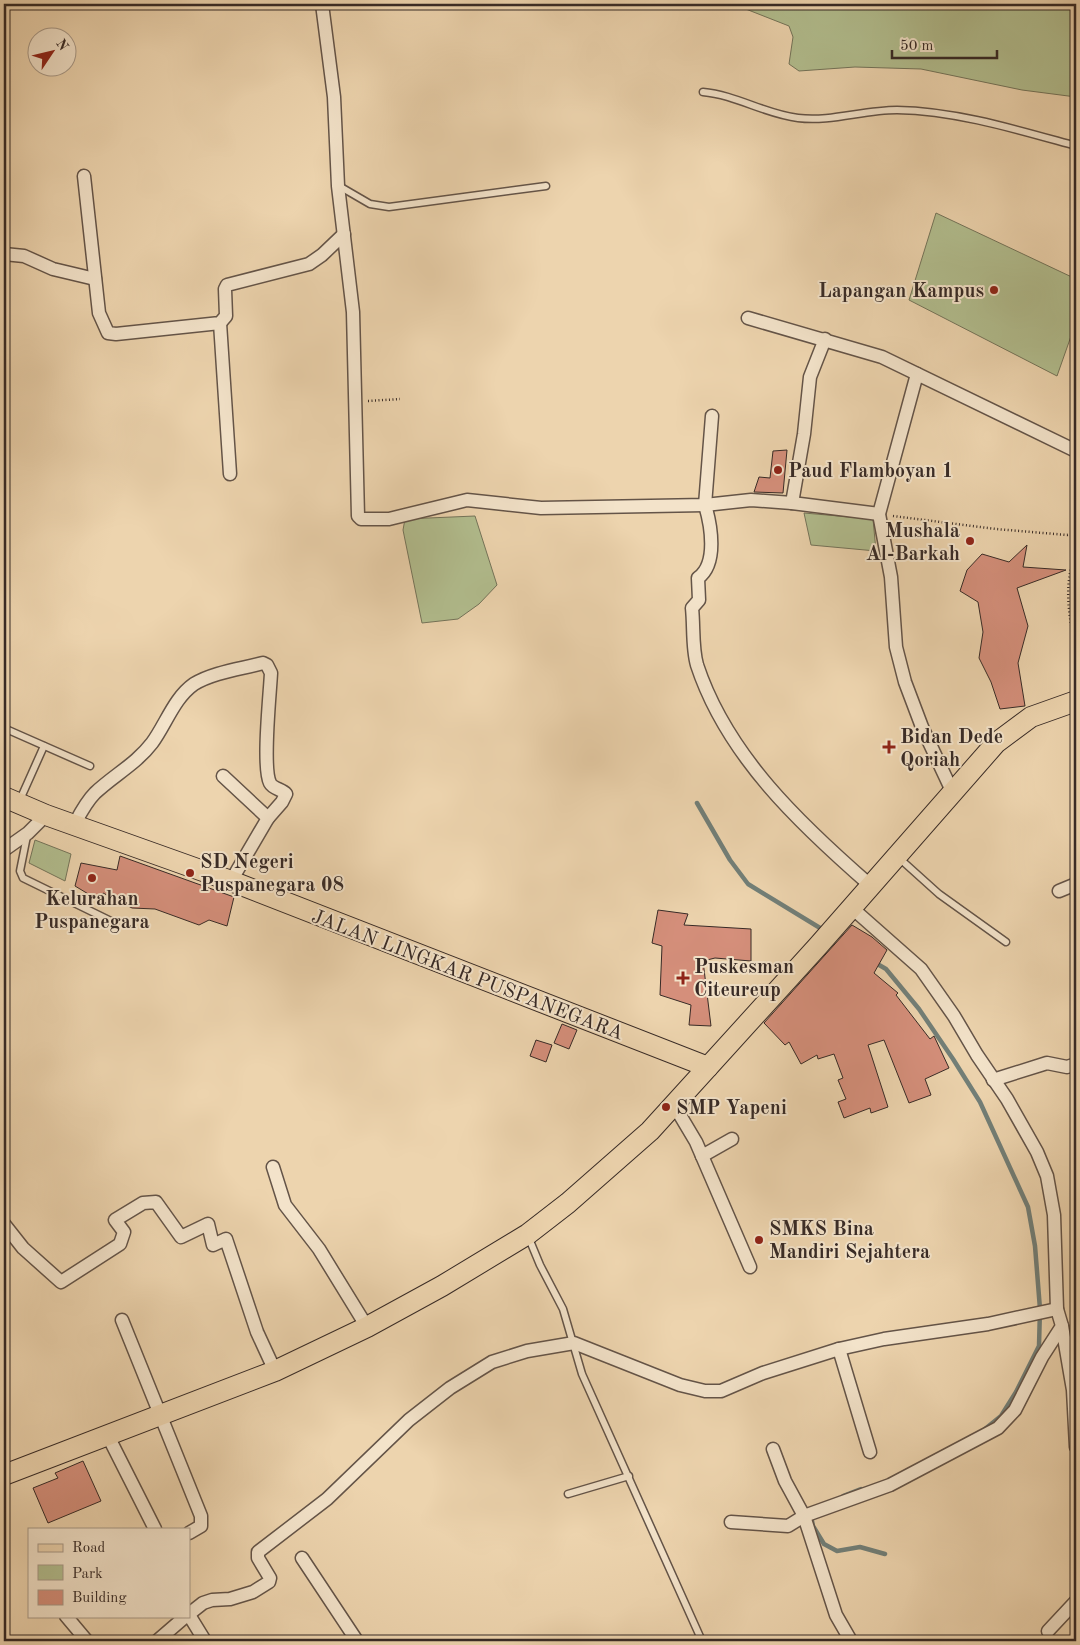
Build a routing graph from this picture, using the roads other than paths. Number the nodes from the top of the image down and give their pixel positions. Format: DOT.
graph roads {
  1 [pos="322,4"];
  2 [pos="702,92"];
  3 [pos="1076,146"];
  4 [pos="84,176"];
  5 [pos="338,186"];
  6 [pos="546,186"];
  7 [pos="344,234"];
  8 [pos="4,254"];
  9 [pos="95,279"];
  10 [pos="748,318"];
  11 [pos="220,323"];
  12 [pos="825,339"];
  13 [pos="917,374"];
  14 [pos="712,416"];
  15 [pos="1076,451"];
  16 [pos="230,474"];
  17 [pos="792,503"];
  18 [pos="705,505"];
  19 [pos="879,514"];
  20 [pos="1076,701"];
  21 [pos="6,729"];
  22 [pos="44,746"];
  23 [pos="90,766"];
  24 [pos="223,776"];
  25 [pos="952,793"];
  26 [pos="11,800"];
  27 [pos="46,815"];
  28 [pos="268,818"];
  29 [pos="74,825"];
  30 [pos="28,833"];
  31 [pos="4,850"];
  32 [pos="896,855"];
  33 [pos="231,881"];
  34 [pos="1076,884"];
  35 [pos="871,886"];
  36 [pos="1059,891"];
  37 [pos="848,912"];
  38 [pos="115,923"];
  39 [pos="1006,942"];
  40 [pos="1076,1064"];
  41 [pos="708,1067"];
  42 [pos="993,1080"];
  43 [pos="674,1105"];
  44 [pos="732,1139"];
  45 [pos="702,1156"];
  46 [pos="273,1167"];
  47 [pos="4,1224"];
  48 [pos="528,1234"];
  49 [pos="750,1267"];
  50 [pos="1048,1311"];
  51 [pos="122,1320"];
  52 [pos="1062,1326"];
  53 [pos="367,1327"];
  54 [pos="574,1343"];
  55 [pos="839,1348"];
  56 [pos="275,1371"];
  57 [pos="162,1416"];
  58 [pos="108,1436"];
  59 [pos="1076,1447"];
  60 [pos="773,1449"];
  61 [pos="870,1452"];
  62 [pos="4,1475"];
  63 [pos="629,1476"];
  64 [pos="568,1494"];
  65 [pos="804,1516"];
  66 [pos="731,1522"];
  67 [pos="154,1528"];
  68 [pos="190,1532"];
  69 [pos="302,1558"];
  70 [pos="1076,1601"];
  71 [pos="190,1613"];
  72 [pos="68,1618"];
  73 [pos="184,1618"];
  74 [pos="190,1618"];
  75 [pos="1048,1631"];
  76 [pos="88,1641"];
  77 [pos="157,1641"];
  78 [pos="206,1641"];
  79 [pos="357,1641"];
  80 [pos="702,1641"];
  81 [pos="851,1641"];
  1 -- 5 [label="street"];
  2 -- 3 [label="lane"];
  4 -- 9 [label="street"];
  5 -- 6 [label="lane"];
  5 -- 7 [label="street"];
  7 -- 11 [label="street"];
  7 -- 18 [label="street"];
  8 -- 9 [label="street"];
  9 -- 11 [label="street"];
  10 -- 12 [label="street"];
  11 -- 16 [label="street"];
  12 -- 13 [label="street"];
  12 -- 17 [label="street"];
  13 -- 15 [label="street"];
  13 -- 19 [label="street"];
  14 -- 18 [label="street"];
  17 -- 18 [label="street"];
  17 -- 19 [label="street"];
  18 -- 35 [label="street"];
  19 -- 25 [label="street"];
  20 -- 25 [label="main road"];
  21 -- 22 [label="lane"];
  22 -- 23 [label="lane"];
  22 -- 26 [label="lane"];
  24 -- 28 [label="street"];
  25 -- 32 [label="main road"];
  26 -- 27 [label="main road, JALAN LINGKAR PUSPANEGARA"];
  27 -- 29 [label="main road, JALAN LINGKAR PUSPANEGARA"];
  27 -- 30 [label="street"];
  28 -- 29 [label="street"];
  28 -- 33 [label="street"];
  29 -- 33 [label="main road, JALAN LINGKAR PUSPANEGARA"];
  30 -- 31 [label="street"];
  30 -- 38 [label="lane"];
  32 -- 35 [label="main road"];
  32 -- 39 [label="lane"];
  33 -- 41 [label="main road, JALAN LINGKAR PUSPANEGARA"];
  34 -- 36 [label="street"];
  35 -- 37 [label="main road"];
  37 -- 41 [label="main road"];
  37 -- 42 [label="street"];
  40 -- 42 [label="street"];
  41 -- 43 [label="main road"];
  42 -- 50 [label="street"];
  43 -- 45 [label="street"];
  43 -- 48 [label="main road"];
  44 -- 45 [label="street"];
  45 -- 49 [label="street"];
  46 -- 53 [label="street"];
  47 -- 56 [label="street"];
  48 -- 53 [label="main road"];
  48 -- 54 [label="lane"];
  50 -- 52 [label="street"];
  50 -- 55 [label="street"];
  51 -- 57 [label="street"];
  52 -- 59 [label="street"];
  52 -- 65 [label="street"];
  53 -- 56 [label="main road"];
  54 -- 55 [label="street"];
  54 -- 63 [label="lane"];
  54 -- 71 [label="street"];
  55 -- 61 [label="street"];
  56 -- 57 [label="main road"];
  57 -- 58 [label="main road"];
  57 -- 68 [label="street"];
  58 -- 62 [label="main road"];
  58 -- 67 [label="street"];
  60 -- 65 [label="street"];
  63 -- 64 [label="lane"];
  63 -- 80 [label="lane"];
  65 -- 66 [label="street"];
  65 -- 81 [label="street"];
  69 -- 79 [label="street"];
  70 -- 75 [label="street"];
  72 -- 76 [label="street"];
  73 -- 77 [label="street"];
  74 -- 78 [label="street"];
}
